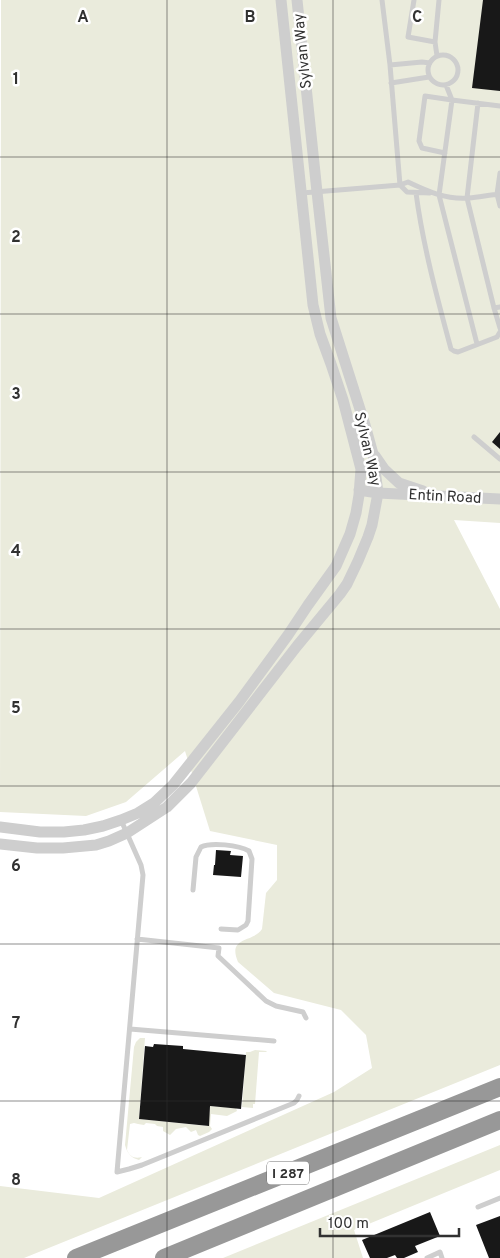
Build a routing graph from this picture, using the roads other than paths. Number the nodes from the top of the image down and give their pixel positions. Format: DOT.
graph roads {
  1 [pos="281,0"];
  2 [pos="297,0"];
  3 [pos="382,0"];
  4 [pos="414,0"];
  5 [pos="440,0"];
  6 [pos="435,42"];
  7 [pos="437,56"];
  8 [pos="430,63"];
  9 [pos="390,65"];
  10 [pos="429,77"];
  11 [pos="390,83"];
  12 [pos="446,85"];
  13 [pos="452,100"];
  14 [pos="478,103"];
  15 [pos="500,106"];
  16 [pos="445,152"];
  17 [pos="500,172"];
  18 [pos="400,185"];
  19 [pos="317,192"];
  20 [pos="301,193"];
  21 [pos="416,193"];
  22 [pos="430,193"];
  23 [pos="498,194"];
  24 [pos="440,195"];
  25 [pos="467,198"];
  26 [pos="500,206"];
  27 [pos="500,307"];
  28 [pos="494,308"];
  29 [pos="500,328"];
  30 [pos="500,332"];
  31 [pos="478,344"];
  32 [pos="474,437"];
  33 [pos="370,445"];
  34 [pos="500,459"];
  35 [pos="360,490"];
  36 [pos="378,493"];
  37 [pos="437,496"];
  38 [pos="500,499"];
  39 [pos="232,711"];
  40 [pos="242,718"];
  41 [pos="121,820"];
  42 [pos="0,827"];
  43 [pos="127,833"];
  44 [pos="0,844"];
  45 [pos="193,890"];
  46 [pos="242,894"];
  47 [pos="249,894"];
  48 [pos="221,930"];
  49 [pos="137,939"];
  50 [pos="306,1018"];
  51 [pos="130,1029"];
  52 [pos="274,1041"];
  53 [pos="500,1087"];
  54 [pos="299,1096"];
  55 [pos="500,1120"];
  56 [pos="500,1198"];
  57 [pos="478,1207"];
  58 [pos="76,1258"];
  59 [pos="164,1258"];
  60 [pos="426,1258"];
  61 [pos="442,1258"];
  1 -- 20 [label="street, Sylvan Way"];
  2 -- 19 [label="street, Sylvan Way"];
  3 -- 9 [label="lane"];
  4 -- 6 [label="lane"];
  5 -- 6 [label="lane"];
  6 -- 7 [label="lane"];
  7 -- 8 [label="lane"];
  7 -- 12 [label="lane"];
  8 -- 9 [label="lane"];
  8 -- 10 [label="lane"];
  9 -- 11 [label="lane"];
  10 -- 11 [label="lane"];
  10 -- 12 [label="lane"];
  11 -- 18 [label="lane"];
  12 -- 13 [label="lane"];
  13 -- 14 [label="lane"];
  13 -- 16 [label="lane"];
  13 -- 16 [label="lane"];
  14 -- 15 [label="lane"];
  14 -- 25 [label="lane"];
  16 -- 24 [label="lane"];
  17 -- 23 [label="lane"];
  18 -- 19 [label="lane"];
  18 -- 21 [label="lane"];
  18 -- 22 [label="lane"];
  19 -- 20 [label="lane"];
  19 -- 33 [label="street, Sylvan Way"];
  20 -- 35 [label="street, Sylvan Way"];
  21 -- 22 [label="lane"];
  21 -- 31 [label="lane"];
  22 -- 24 [label="lane"];
  23 -- 25 [label="lane"];
  23 -- 26 [label="lane"];
  24 -- 25 [label="lane"];
  24 -- 31 [label="lane"];
  25 -- 28 [label="lane"];
  27 -- 28 [label="lane"];
  28 -- 29 [label="lane"];
  30 -- 31 [label="lane"];
  32 -- 34 [label="lane"];
  33 -- 36 [label="street, Sylvan Way"];
  33 -- 37 [label="street"];
  35 -- 36 [label="street, Entin Road"];
  35 -- 39 [label="street, Sylvan Way"];
  36 -- 37 [label="street, Entin Road"];
  36 -- 40 [label="street, Sylvan Way"];
  37 -- 38 [label="street, Entin Road"];
  39 -- 40 [label="street"];
  39 -- 41 [label="street, Sylvan Way"];
  40 -- 43 [label="street, Sylvan Way"];
  41 -- 42 [label="street, Sylvan Way"];
  41 -- 43 [label="lane"];
  43 -- 44 [label="street, Sylvan Way"];
  43 -- 49 [label="lane"];
  45 -- 47 [label="lane"];
  46 -- 47 [label="lane"];
  47 -- 48 [label="lane"];
  49 -- 50 [label="lane"];
  49 -- 51 [label="lane"];
  51 -- 52 [label="lane"];
  51 -- 54 [label="lane"];
  53 -- 58 [label="highway, I 287"];
  55 -- 59 [label="highway, I 287"];
  56 -- 57 [label="lane"];
  60 -- 61 [label="lane"];
}
